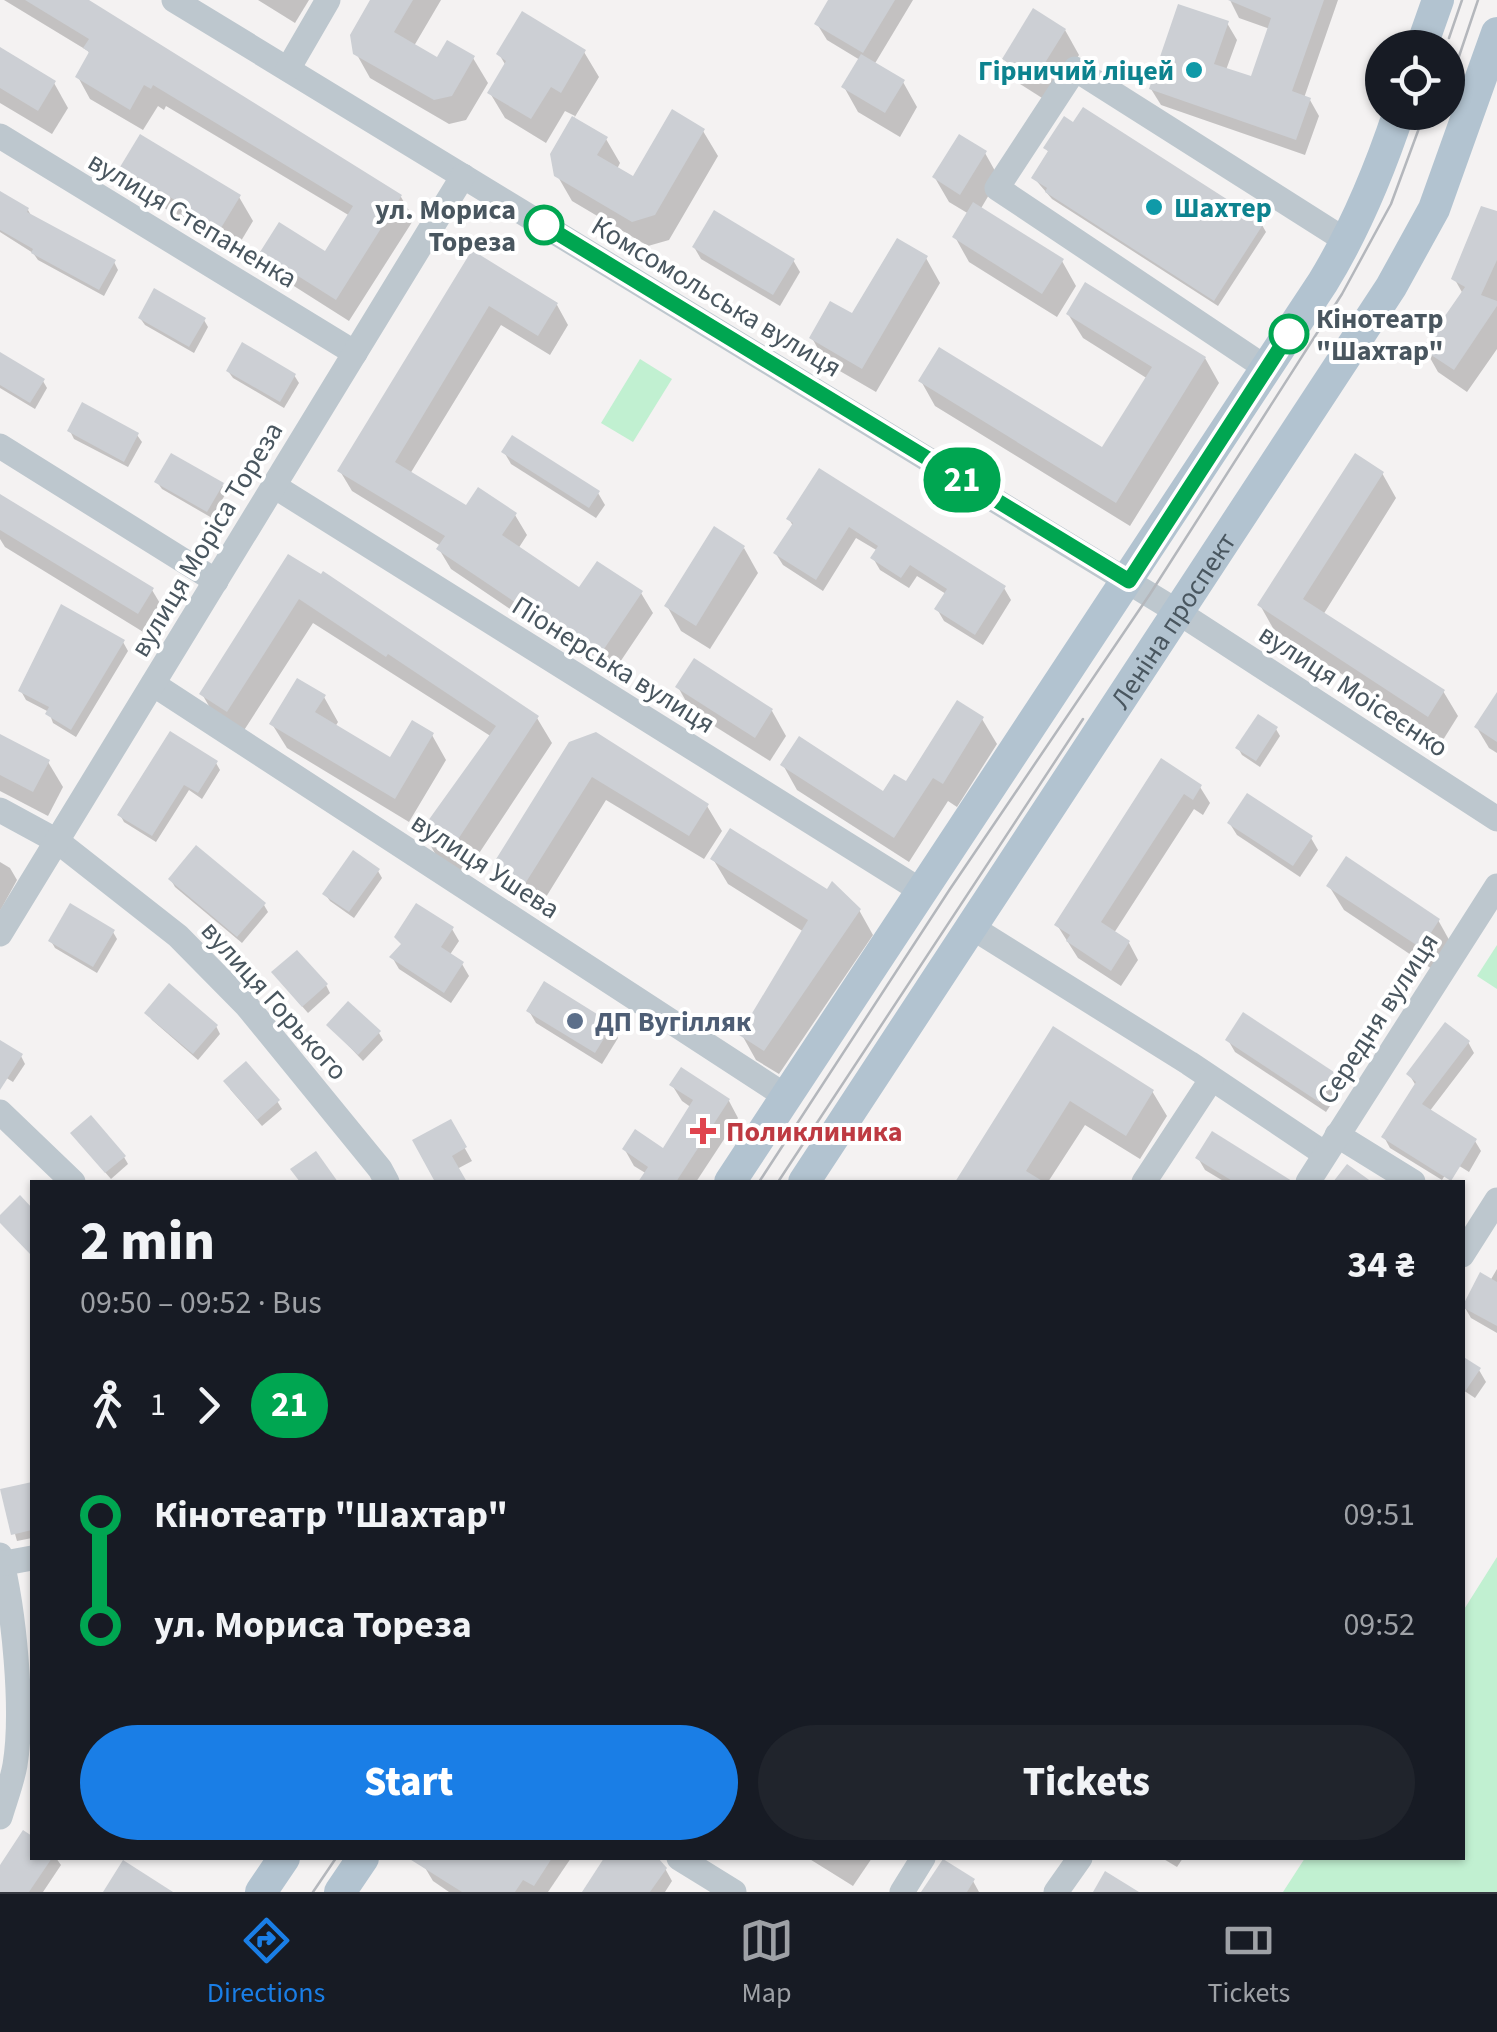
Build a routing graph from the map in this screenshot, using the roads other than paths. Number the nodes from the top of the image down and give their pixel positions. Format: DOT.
graph roads {
  1 [pos="174,0"];
  2 [pos="328,0"];
  3 [pos="1438,0"];
  4 [pos="1428,30"];
  5 [pos="1497,34"];
  6 [pos="288,69"];
  7 [pos="1394,130"];
  8 [pos="0,136"];
  9 [pos="462,176"];
  10 [pos="1348,242"];
  11 [pos="355,352"];
  12 [pos="1266,368"];
  13 [pos="0,446"];
  14 [pos="274,486"];
  15 [pos="216,581"];
  16 [pos="1129,581"];
  17 [pos="1178,612"];
  18 [pos="152,684"];
  19 [pos="0,810"];
  20 [pos="1497,819"];
  21 [pos="57,841"];
  22 [pos="1497,886"];
  23 [pos="923,892"];
  24 [pos="974,928"];
  25 [pos="0,934"];
  26 [pos="1212,1080"];
  27 [pos="787,1097"];
  28 [pos="0,1112"];
  29 [pos="1331,1145"];
  30 [pos="71,1180"];
  31 [pos="385,1180"];
  32 [pos="731,1180"];
  33 [pos="805,1180"];
  34 [pos="1145,1180"];
  35 [pos="1309,1180"];
  36 [pos="1409,1180"];
  37 [pos="1497,1200"];
  38 [pos="1472,1219"];
  39 [pos="1465,1244"];
  40 [pos="30,1558"];
  41 [pos="1,1561"];
  42 [pos="0,1817"];
  43 [pos="283,1860"];
  44 [pos="361,1860"];
  45 [pos="682,1860"];
  46 [pos="922,1860"];
  47 [pos="1079,1860"];
  48 [pos="261,1892"];
  49 [pos="340,1892"];
  50 [pos="734,1892"];
  51 [pos="902,1892"];
  52 [pos="1056,1892"];
  1 -- 6 [label="street, Комсомольська вулиця"];
  2 -- 6 [label="street"];
  3 -- 4 [label="main road"];
  5 -- 17 [label="main road, Леніна проспект"];
  6 -- 9 [label="street, Комсомольська вулиця"];
  7 -- 10 [label="main road"];
  8 -- 11 [label="street, вулиця Степаненка"];
  9 -- 11 [label="street, вулиця Моріса Тореза"];
  9 -- 16 [label="street, Комсомольська вулиця"];
  10 -- 12 [label="main road"];
  10 -- 12 [label="street"];
  11 -- 14 [label="street, вулиця Моріса Тореза"];
  12 -- 16 [label="main road"];
  13 -- 15 [label="street"];
  14 -- 15 [label="street, вулиця Моріса Тореза"];
  14 -- 23 [label="street, Піонерська вулиця"];
  15 -- 18 [label="street, вулиця Моріса Тореза"];
  16 -- 17 [label="street, Комсомольська вулиця"];
  16 -- 23 [label="main road"];
  17 -- 20 [label="street, вулиця Моісеєнко"];
  17 -- 24 [label="main road, Леніна проспект"];
  18 -- 21 [label="street, вулиця Моріса Тореза"];
  18 -- 27 [label="street, вулиця Ушева"];
  19 -- 21 [label="street, вулиця Горького"];
  21 -- 25 [label="street, вулиця Моріса Тореза"];
  21 -- 31 [label="street, вулиця Горького"];
  22 -- 29 [label="street, Середня вулиця"];
  23 -- 27 [label="main road"];
  24 -- 26 [label="street"];
  24 -- 33 [label="main road, Леніна проспект"];
  26 -- 29 [label="street"];
  26 -- 34 [label="street"];
  27 -- 32 [label="main road"];
  28 -- 30 [label="street"];
  29 -- 35 [label="street, Середня вулиця"];
  29 -- 36 [label="street"];
  37 -- 38 [label="street"];
  38 -- 39 [label="street"];
  40 -- 41 [label="street"];
  41 -- 42 [label="street"];
  43 -- 48 [label="main road"];
  44 -- 49 [label="main road"];
  45 -- 50 [label="street"];
  46 -- 51 [label="street"];
  47 -- 52 [label="street"];
}
